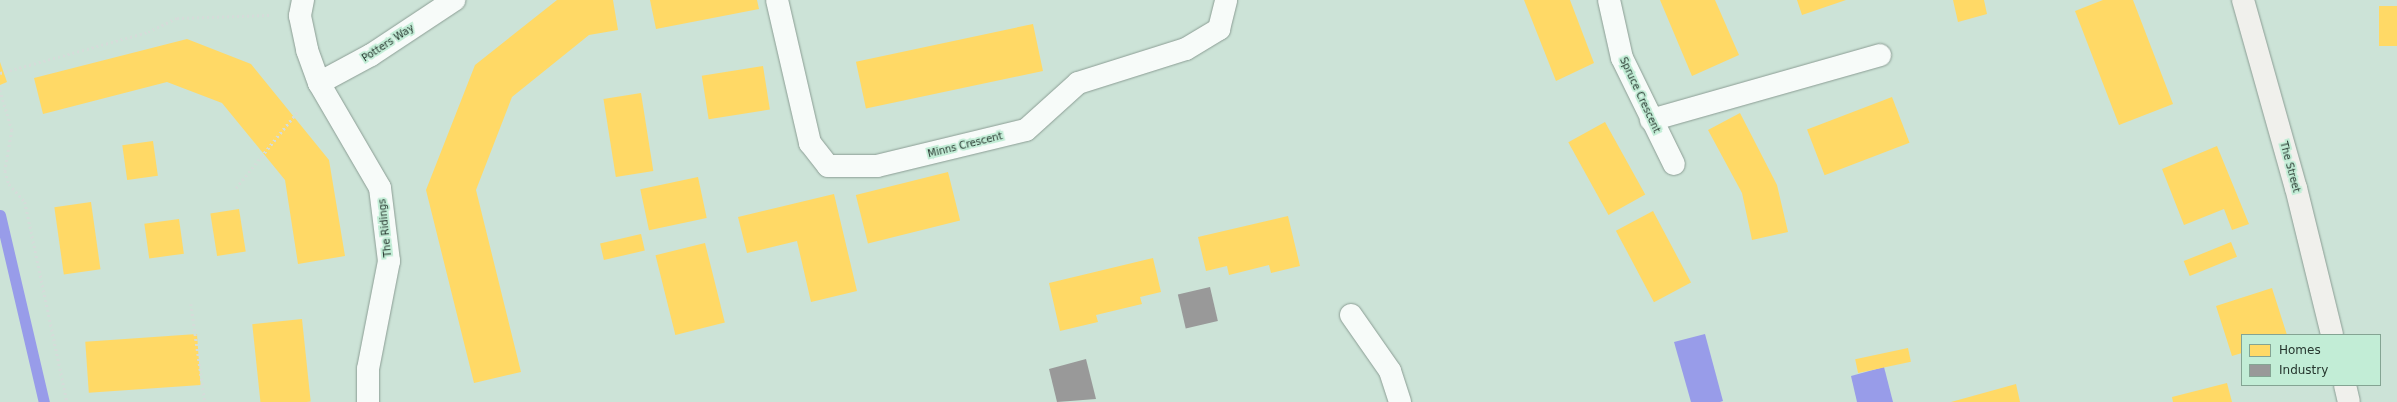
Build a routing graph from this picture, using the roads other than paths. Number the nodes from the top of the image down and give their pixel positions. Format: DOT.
graph roads {
  1 [pos="454,0"];
  2 [pos="777,0"];
  3 [pos="1226,0"];
  4 [pos="1609,0"];
  5 [pos="2243,0"];
  6 [pos="301,8"];
  7 [pos="1880,55"];
  8 [pos="319,83"];
  9 [pos="1651,120"];
  10 [pos="1674,164"];
  11 [pos="1351,315"];
  12 [pos="2332,334"];
  13 [pos="2345,386"];
  14 [pos="368,402"];
  15 [pos="1400,402"];
  16 [pos="2349,402"];
  1 -- 8 [label="street, Potters Way"];
  2 -- 3 [label="street, Minns Crescent"];
  4 -- 9 [label="street, Spruce Crescent"];
  5 -- 12 [label="main road, The Street"];
  6 -- 8 [label="street, The Ridings"];
  7 -- 9 [label="street"];
  8 -- 14 [label="street, The Ridings"];
  9 -- 10 [label="street, Spruce Crescent"];
  11 -- 15 [label="street"];
  13 -- 16 [label="main road"];
}
